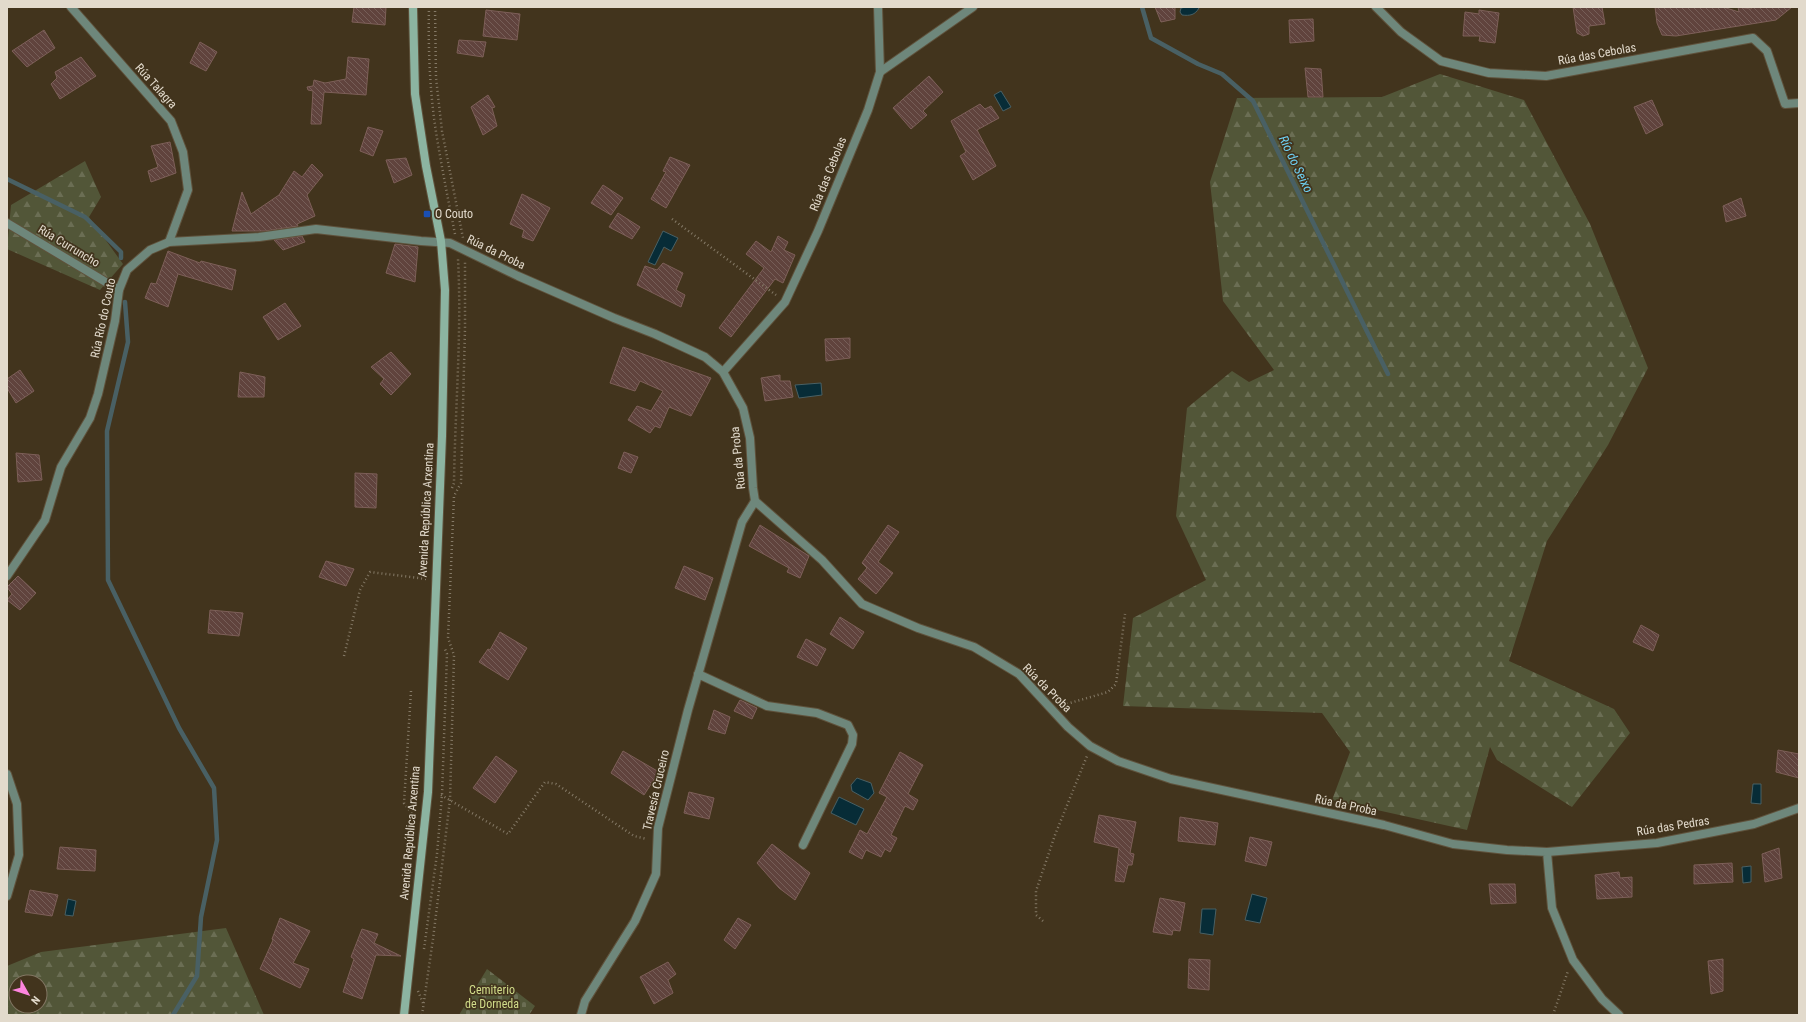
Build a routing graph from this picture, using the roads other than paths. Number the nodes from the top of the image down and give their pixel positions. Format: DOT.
graph roads {
  1 [pos="71,7"];
  2 [pos="413,7"];
  3 [pos="878,7"];
  4 [pos="973,7"];
  5 [pos="1376,7"];
  6 [pos="880,72"];
  7 [pos="1799,103"];
  8 [pos="7,222"];
  9 [pos="441,241"];
  10 [pos="169,242"];
  11 [pos="119,290"];
  12 [pos="723,372"];
  13 [pos="756,501"];
  14 [pos="7,576"];
  15 [pos="698,674"];
  16 [pos="7,774"];
  17 [pos="1799,808"];
  18 [pos="803,844"];
  19 [pos="1547,852"];
  20 [pos="7,896"];
  21 [pos="404,1015"];
  22 [pos="581,1015"];
  23 [pos="1619,1015"];
  1 -- 10 [label="street, Rúa Talagra"];
  2 -- 9 [label="main road, Avenida República Arxentina"];
  3 -- 6 [label="street, Rúa das Cebolas"];
  4 -- 6 [label="street"];
  5 -- 7 [label="street, Rúa das Cebolas"];
  6 -- 12 [label="street, Rúa das Cebolas"];
  8 -- 11 [label="street, Rúa Curruncho"];
  9 -- 10 [label="street, Rúa Río do Couto"];
  9 -- 12 [label="street, Rúa da Proba"];
  9 -- 21 [label="main road, Avenida República Arxentina"];
  10 -- 11 [label="street, Rúa Río do Couto"];
  11 -- 14 [label="street, Rúa Río do Couto"];
  12 -- 13 [label="street, Rúa da Proba"];
  13 -- 15 [label="street, Travesía Cruceiro"];
  13 -- 19 [label="street, Rúa da Proba"];
  15 -- 18 [label="street"];
  15 -- 22 [label="street, Travesía Cruceiro"];
  16 -- 20 [label="street"];
  17 -- 19 [label="street, Rúa das Pedras"];
  19 -- 23 [label="street"];
}
